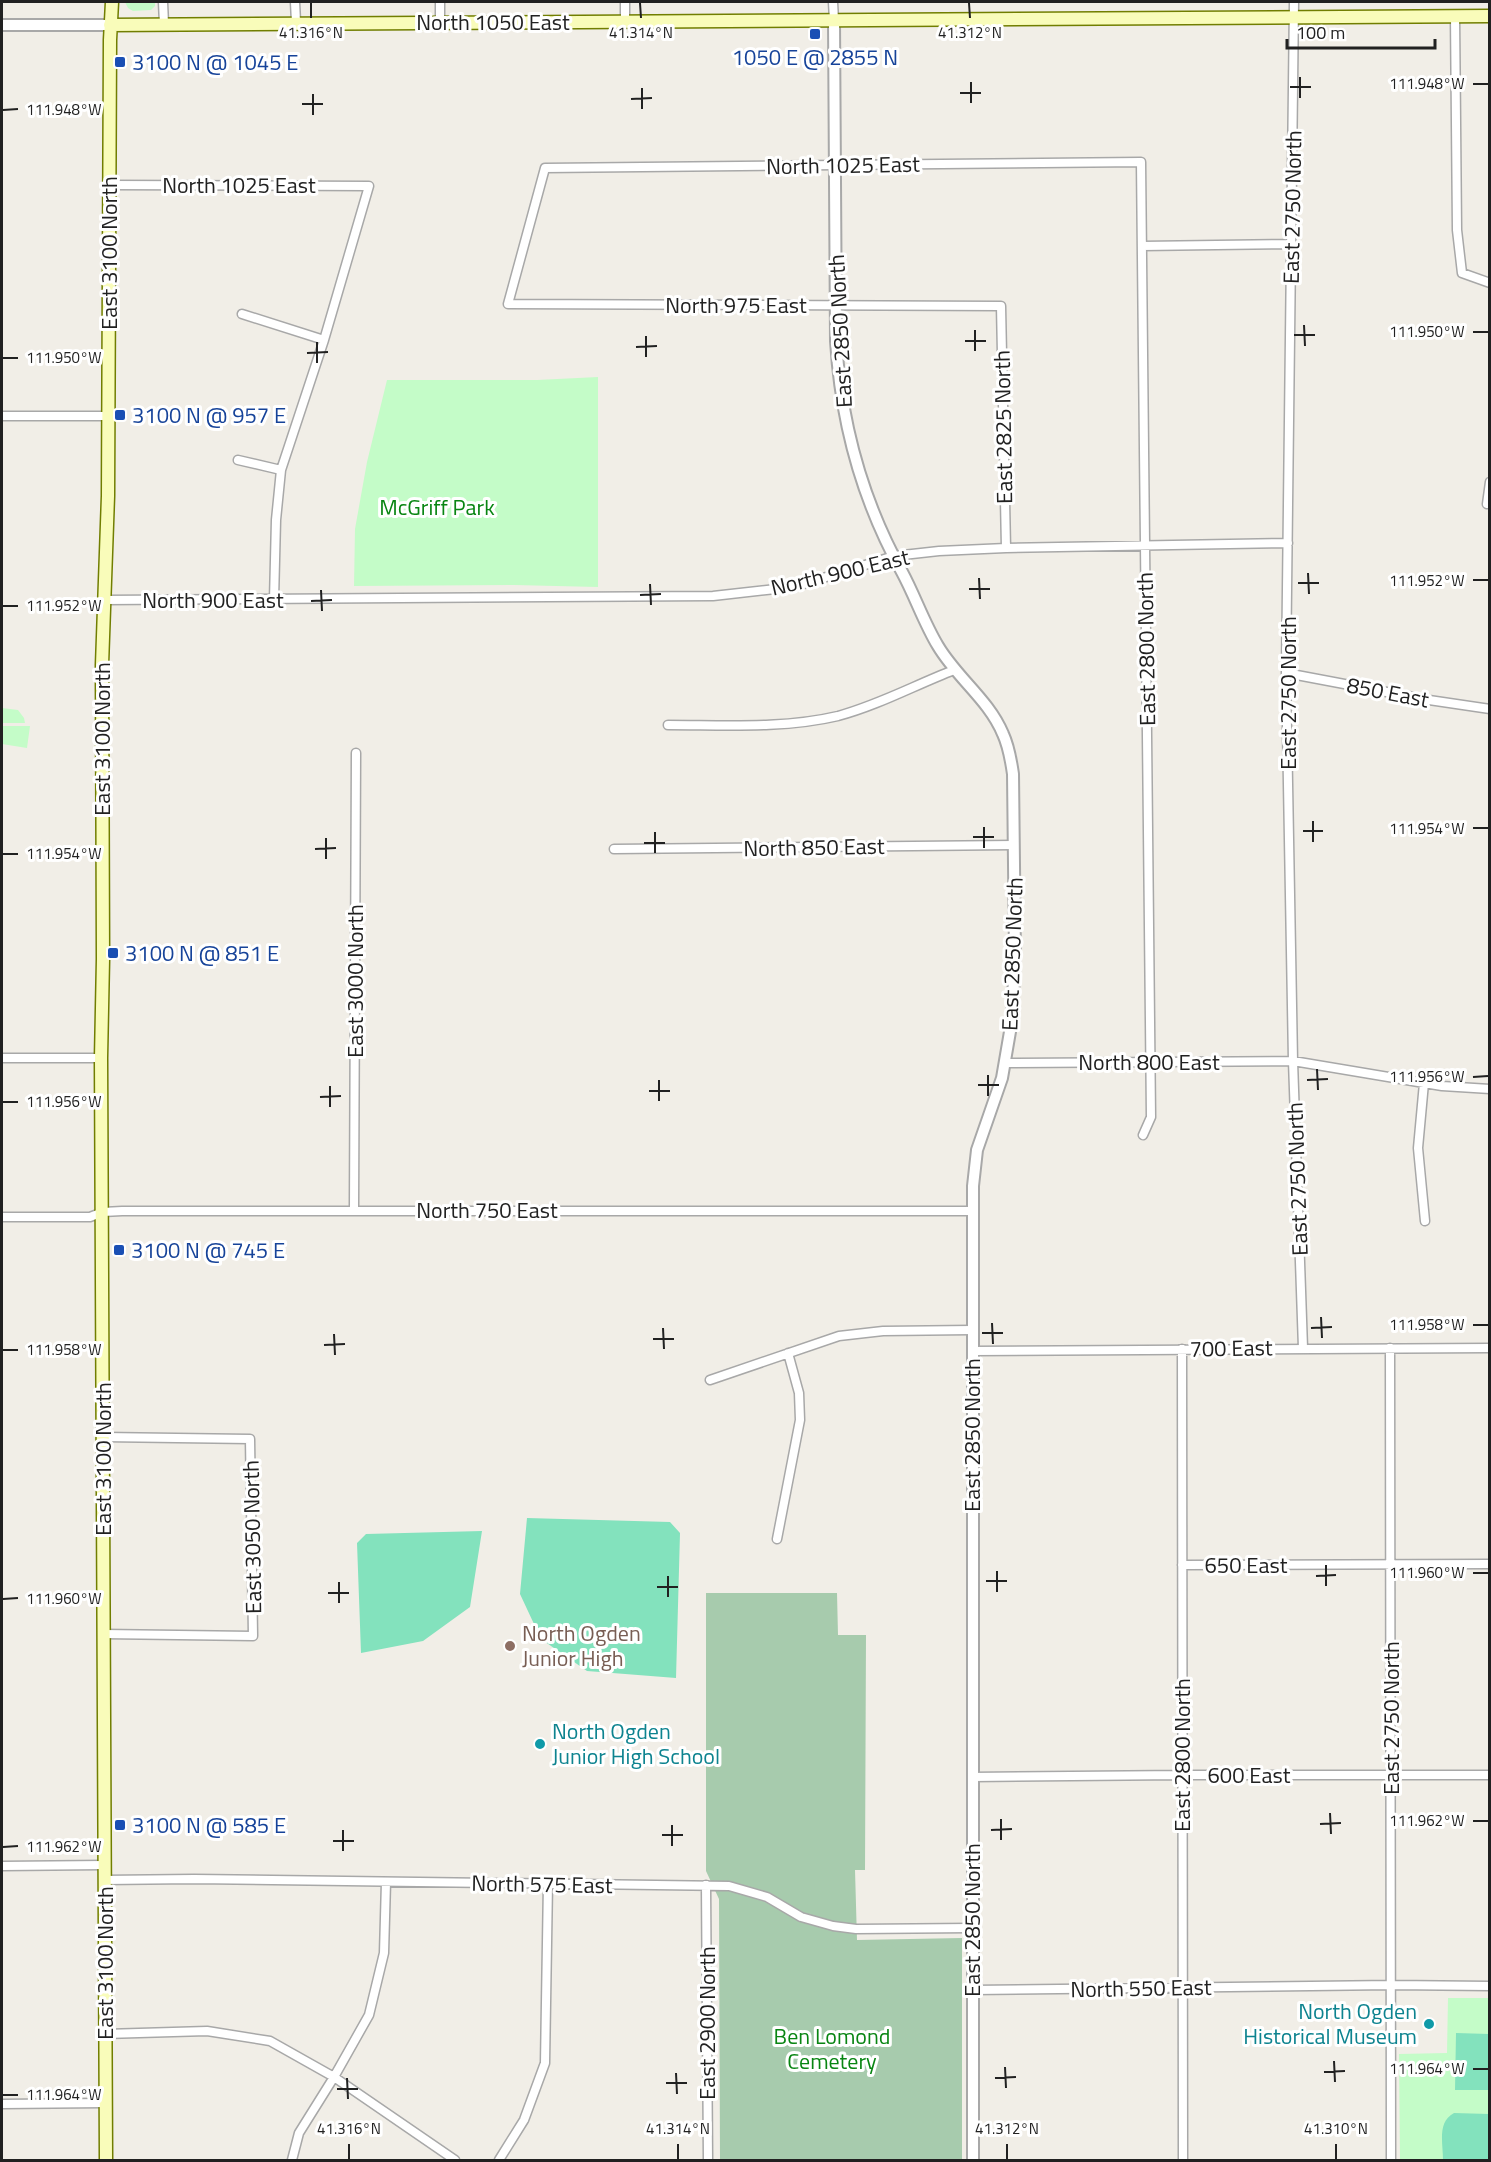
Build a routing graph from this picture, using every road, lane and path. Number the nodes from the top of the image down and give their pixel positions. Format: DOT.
graph roads {
  1 [pos="112,2"];
  2 [pos="163,2"];
  3 [pos="295,2"];
  4 [pos="440,2"];
  5 [pos="625,2"];
  6 [pos="833,2"];
  7 [pos="1294,2"];
  8 [pos="1455,16"];
  9 [pos="1490,16"];
  10 [pos="1294,17"];
  11 [pos="834,20"];
  12 [pos="296,22"];
  13 [pos="440,22"];
  14 [pos="626,22"];
  15 [pos="164,24"];
  16 [pos="2,25"];
  17 [pos="110,25"];
  18 [pos="1141,162"];
  19 [pos="835,165"];
  20 [pos="109,185"];
  21 [pos="1291,244"];
  22 [pos="1142,246"];
  23 [pos="1490,283"];
  24 [pos="508,304"];
  25 [pos="836,306"];
  26 [pos="1000,306"];
  27 [pos="242,314"];
  28 [pos="324,340"];
  29 [pos="2,416"];
  30 [pos="108,416"];
  31 [pos="238,460"];
  32 [pos="281,470"];
  33 [pos="1490,482"];
  34 [pos="1486,504"];
  35 [pos="1288,543"];
  36 [pos="1144,546"];
  37 [pos="1006,548"];
  38 [pos="894,556"];
  39 [pos="104,600"];
  40 [pos="274,600"];
  41 [pos="954,670"];
  42 [pos="1286,673"];
  43 [pos="1490,709"];
  44 [pos="668,725"];
  45 [pos="356,753"];
  46 [pos="1014,845"];
  47 [pos="614,849"];
  48 [pos="2,1058"];
  49 [pos="101,1058"];
  50 [pos="1150,1061"];
  51 [pos="1293,1061"];
  52 [pos="1005,1063"];
  53 [pos="1424,1083"];
  54 [pos="1490,1089"];
  55 [pos="1143,1134"];
  56 [pos="354,1210"];
  57 [pos="972,1211"];
  58 [pos="103,1212"];
  59 [pos="2,1218"];
  60 [pos="1425,1221"];
  61 [pos="972,1330"];
  62 [pos="1303,1348"];
  63 [pos="1390,1348"];
  64 [pos="1490,1348"];
  65 [pos="1182,1349"];
  66 [pos="973,1351"];
  67 [pos="788,1353"];
  68 [pos="710,1380"];
  69 [pos="103,1437"];
  70 [pos="777,1539"];
  71 [pos="1392,1564"];
  72 [pos="1490,1564"];
  73 [pos="1182,1565"];
  74 [pos="103,1634"];
  75 [pos="1182,1775"];
  76 [pos="1391,1775"];
  77 [pos="1490,1775"];
  78 [pos="972,1777"];
  79 [pos="104,1865"];
  80 [pos="2,1866"];
  81 [pos="104,1880"];
  82 [pos="386,1882"];
  83 [pos="548,1883"];
  84 [pos="706,1885"];
  85 [pos="972,1929"];
  86 [pos="1392,1984"];
  87 [pos="1490,1986"];
  88 [pos="1182,1987"];
  89 [pos="972,1990"];
  90 [pos="105,2034"];
  91 [pos="334,2077"];
  92 [pos="105,2103"];
  93 [pos="2,2104"];
  94 [pos="106,2160"];
  95 [pos="292,2160"];
  96 [pos="455,2160"];
  97 [pos="499,2160"];
  98 [pos="708,2160"];
  99 [pos="973,2160"];
  100 [pos="1183,2160"];
  101 [pos="1391,2160"];
  1 -- 17 [label="main road, East 3100 North"];
  2 -- 15 [label="street"];
  3 -- 12 [label="street"];
  4 -- 13 [label="street"];
  5 -- 14 [label="street"];
  6 -- 11 [label="street, East 2850 North"];
  7 -- 10 [label="street, East 2750 North"];
  8 -- 9 [label="main road, North 1050 East"];
  8 -- 10 [label="main road, North 1050 East"];
  8 -- 23 [label="street"];
  10 -- 11 [label="main road, North 1050 East"];
  10 -- 21 [label="street, East 2750 North"];
  11 -- 14 [label="main road, North 1050 East"];
  11 -- 19 [label="street, East 2850 North"];
  12 -- 13 [label="main road, North 1050 East"];
  12 -- 15 [label="main road, North 1050 East"];
  13 -- 14 [label="main road, North 1050 East"];
  15 -- 17 [label="main road, North 1050 East"];
  16 -- 17 [label="street, North 1050 East"];
  17 -- 20 [label="main road, East 3100 North"];
  18 -- 19 [label="street, North 1025 East"];
  18 -- 22 [label="street, East 2800 North"];
  19 -- 24 [label="street, North 1025 East"];
  19 -- 25 [label="street, East 2850 North"];
  20 -- 28 [label="street, North 1025 East"];
  20 -- 30 [label="main road, East 3100 North"];
  21 -- 22 [label="street"];
  21 -- 35 [label="street, East 2750 North"];
  22 -- 36 [label="street, East 2800 North"];
  24 -- 25 [label="street, North 975 East"];
  25 -- 26 [label="street, North 975 East"];
  25 -- 38 [label="street, East 2850 North"];
  26 -- 37 [label="street, East 2825 North"];
  27 -- 28 [label="street"];
  28 -- 32 [label="street"];
  29 -- 30 [label="street"];
  30 -- 39 [label="main road, East 3100 North"];
  31 -- 32 [label="street"];
  32 -- 40 [label="street"];
  33 -- 34 [label="street"];
  35 -- 36 [label="street, North 900 East"];
  35 -- 42 [label="street, East 2750 North"];
  36 -- 37 [label="street, North 900 East"];
  36 -- 50 [label="street, East 2800 North"];
  37 -- 38 [label="street, North 900 East"];
  38 -- 40 [label="street, North 900 East"];
  38 -- 41 [label="street, East 2850 North"];
  39 -- 40 [label="street, North 900 East"];
  39 -- 49 [label="main road, East 3100 North"];
  41 -- 44 [label="street"];
  41 -- 46 [label="street, East 2850 North"];
  42 -- 43 [label="street, 850 East"];
  42 -- 51 [label="street, East 2750 North"];
  45 -- 56 [label="street, East 3000 North"];
  46 -- 47 [label="street, North 850 East"];
  46 -- 52 [label="street, East 2850 North"];
  48 -- 49 [label="street"];
  49 -- 58 [label="main road, East 3100 North"];
  50 -- 51 [label="street, North 800 East"];
  50 -- 52 [label="street, North 800 East"];
  50 -- 55 [label="street, East 2800 North"];
  51 -- 53 [label="street, North 800 East"];
  51 -- 62 [label="street, East 2750 North"];
  52 -- 57 [label="street, East 2850 North"];
  53 -- 54 [label="street, North 800 East"];
  53 -- 60 [label="street"];
  56 -- 57 [label="street, North 750 East"];
  56 -- 58 [label="street, North 750 East"];
  57 -- 61 [label="street, East 2850 North"];
  58 -- 59 [label="street, North 750 East"];
  58 -- 69 [label="main road, East 3100 North"];
  61 -- 66 [label="street, East 2850 North"];
  61 -- 67 [label="street"];
  62 -- 63 [label="street, 700 East"];
  62 -- 65 [label="street, 700 East"];
  63 -- 64 [label="street, 700 East"];
  63 -- 71 [label="street, East 2750 North"];
  65 -- 66 [label="street, 700 East"];
  65 -- 73 [label="street, East 2800 North"];
  66 -- 78 [label="street, East 2850 North"];
  67 -- 68 [label="street"];
  67 -- 70 [label="street"];
  69 -- 74 [label="main road, East 3100 North"];
  69 -- 74 [label="street, East 3050 North"];
  71 -- 72 [label="street, 650 East"];
  71 -- 73 [label="street, 650 East"];
  71 -- 76 [label="street, East 2750 North"];
  73 -- 75 [label="street, East 2800 North"];
  74 -- 79 [label="main road, East 3100 North"];
  75 -- 76 [label="street, 600 East"];
  75 -- 78 [label="street, 600 East"];
  75 -- 88 [label="street, East 2800 North"];
  76 -- 77 [label="street, 600 East"];
  76 -- 86 [label="street, East 2750 North"];
  78 -- 85 [label="street, East 2850 North"];
  79 -- 80 [label="street"];
  79 -- 81 [label="main road, East 3100 North"];
  81 -- 82 [label="street, North 575 East"];
  81 -- 90 [label="main road, East 3100 North"];
  82 -- 83 [label="street, North 575 East"];
  82 -- 91 [label="street"];
  83 -- 84 [label="street, North 575 East"];
  83 -- 97 [label="street"];
  84 -- 85 [label="street, North 575 East"];
  84 -- 98 [label="street, East 2900 North"];
  85 -- 89 [label="street, East 2850 North"];
  86 -- 87 [label="street, North 550 East"];
  86 -- 88 [label="street, North 550 East"];
  86 -- 101 [label="street, East 2750 North"];
  88 -- 89 [label="street, North 550 East"];
  88 -- 100 [label="street, East 2800 North"];
  89 -- 99 [label="street, East 2850 North"];
  90 -- 91 [label="street"];
  90 -- 92 [label="main road, East 3100 North"];
  91 -- 95 [label="street"];
  91 -- 96 [label="street"];
  92 -- 93 [label="street"];
  92 -- 94 [label="main road, East 3100 North"];
}
